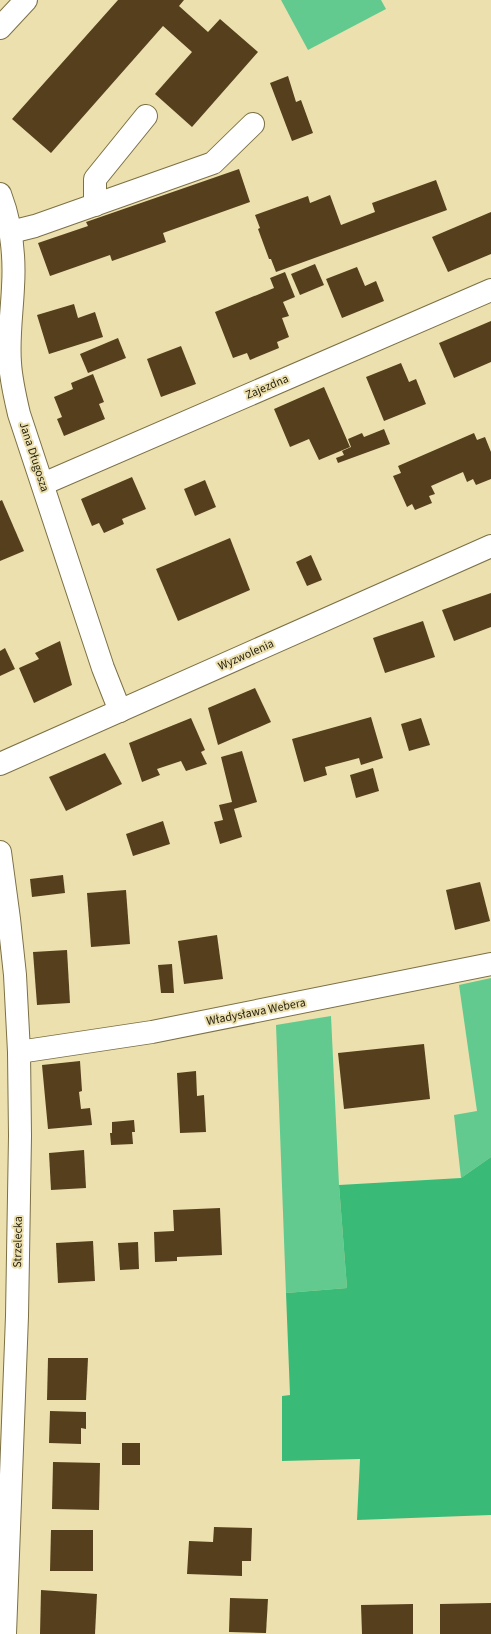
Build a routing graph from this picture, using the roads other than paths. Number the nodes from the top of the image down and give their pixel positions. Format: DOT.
graph roads {
  1 [pos="26,0"];
  2 [pos="0,28"];
  3 [pos="146,116"];
  4 [pos="253,124"];
  5 [pos="0,194"];
  6 [pos="95,205"];
  7 [pos="11,232"];
  8 [pos="491,290"];
  9 [pos="5,362"];
  10 [pos="43,484"];
  11 [pos="489,551"];
  12 [pos="120,711"];
  13 [pos="0,764"];
  14 [pos="0,852"];
  15 [pos="491,964"];
  16 [pos="19,1052"];
  17 [pos="5,1634"];
  1 -- 2 [label="street"];
  3 -- 6 [label="street"];
  4 -- 6 [label="street"];
  5 -- 7 [label="street, Jana Długosza"];
  6 -- 7 [label="street"];
  7 -- 9 [label="street, Jana Długosza"];
  8 -- 10 [label="street, Zajezdna"];
  9 -- 10 [label="street, Jana Długosza"];
  10 -- 12 [label="street, Jana Długosza"];
  11 -- 12 [label="street, Wyzwolenia"];
  12 -- 13 [label="street, Wyzwolenia"];
  14 -- 16 [label="street, Strzelecka"];
  15 -- 16 [label="street, Władysława Webera"];
  16 -- 17 [label="street, Strzelecka"];
}
